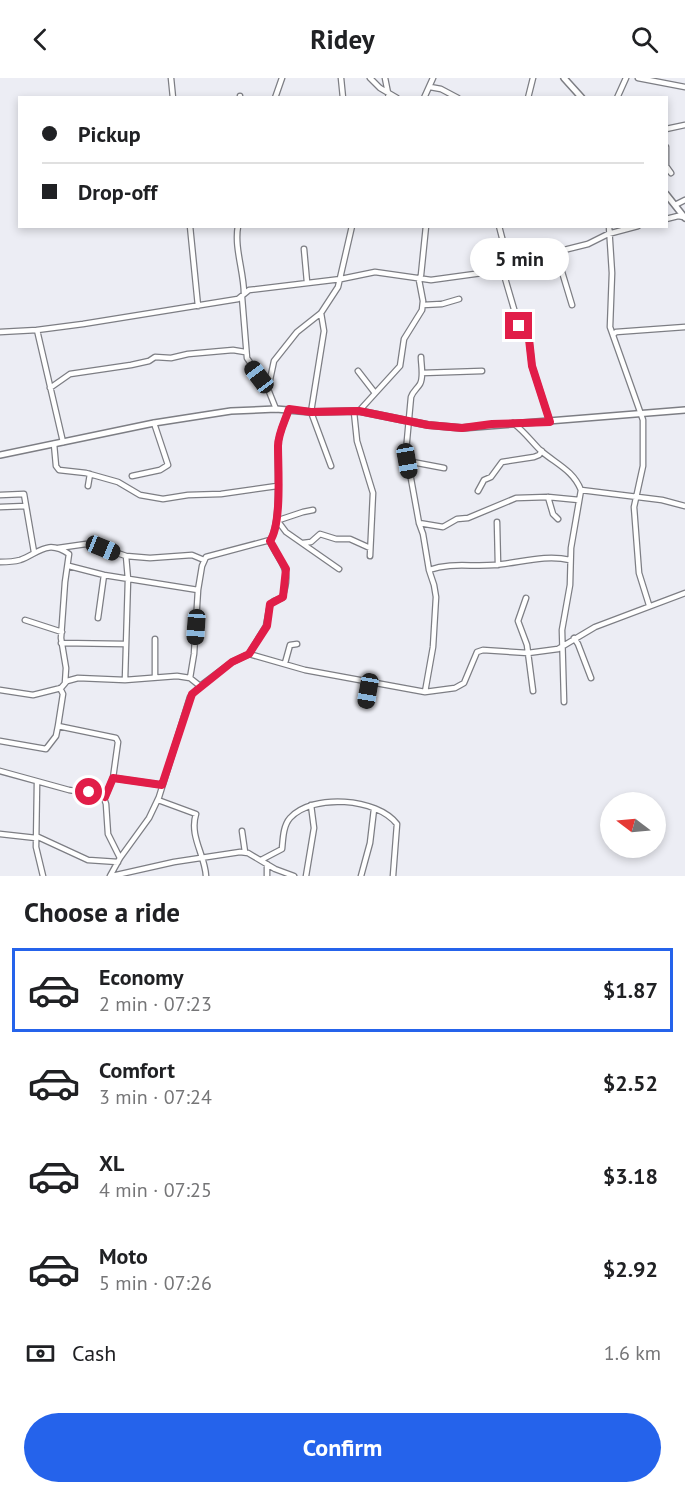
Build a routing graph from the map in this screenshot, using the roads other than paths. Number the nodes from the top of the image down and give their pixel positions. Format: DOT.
graph roads {
  1 [pos="171,78"];
  2 [pos="282,78"];
  3 [pos="341,78"];
  4 [pos="370,78"];
  5 [pos="385,78"];
  6 [pos="433,78"];
  7 [pos="533,78"];
  8 [pos="564,78"];
  9 [pos="626,78"];
  10 [pos="638,78"];
  11 [pos="430,87"];
  12 [pos="685,87"];
  13 [pos="389,95"];
  14 [pos="173,96"];
  15 [pos="276,96"];
  16 [pos="343,96"];
  17 [pos="425,96"];
  18 [pos="454,96"];
  19 [pos="528,96"];
  20 [pos="580,96"];
  21 [pos="618,96"];
  22 [pos="685,125"];
  23 [pos="668,129"];
  24 [pos="668,169"];
  25 [pos="671,173"];
  26 [pos="668,196"];
  27 [pos="685,200"];
  28 [pos="675,205"];
  29 [pos="668,218"];
  30 [pos="685,218"];
  31 [pos="190,228"];
  32 [pos="238,228"];
  33 [pos="352,228"];
  34 [pos="426,228"];
  35 [pos="500,228"];
  36 [pos="609,228"];
  37 [pos="630,228"];
  38 [pos="608,234"];
  39 [pos="304,249"];
  40 [pos="556,252"];
  41 [pos="504,267"];
  42 [pos="341,279"];
  43 [pos="419,280"];
  44 [pos="308,282"];
  45 [pos="243,295"];
  46 [pos="459,299"];
  47 [pos="423,305"];
  48 [pos="572,305"];
  49 [pos="198,306"];
  50 [pos="321,313"];
  51 [pos="685,327"];
  52 [pos="37,330"];
  53 [pos="0,332"];
  54 [pos="614,334"];
  55 [pos="245,352"];
  56 [pos="421,357"];
  57 [pos="358,370"];
  58 [pos="482,371"];
  59 [pos="422,373"];
  60 [pos="50,388"];
  61 [pos="268,389"];
  62 [pos="375,393"];
  63 [pos="276,409"];
  64 [pos="289,409"];
  65 [pos="685,410"];
  66 [pos="311,412"];
  67 [pos="357,412"];
  68 [pos="642,414"];
  69 [pos="407,421"];
  70 [pos="550,422"];
  71 [pos="154,423"];
  72 [pos="513,423"];
  73 [pos="63,442"];
  74 [pos="54,444"];
  75 [pos="542,451"];
  76 [pos="0,455"];
  77 [pos="407,461"];
  78 [pos="331,466"];
  79 [pos="444,468"];
  80 [pos="90,474"];
  81 [pos="132,476"];
  82 [pos="88,486"];
  83 [pos="277,486"];
  84 [pos="581,490"];
  85 [pos="478,491"];
  86 [pos="0,495"];
  87 [pos="548,497"];
  88 [pos="635,498"];
  89 [pos="579,500"];
  90 [pos="26,506"];
  91 [pos="685,506"];
  92 [pos="0,507"];
  93 [pos="313,510"];
  94 [pos="558,519"];
  95 [pos="278,520"];
  96 [pos="497,522"];
  97 [pos="419,523"];
  98 [pos="270,540"];
  99 [pos="300,542"];
  100 [pos="55,548"];
  101 [pos="370,548"];
  102 [pos="34,552"];
  103 [pos="126,556"];
  104 [pos="370,556"];
  105 [pos="204,560"];
  106 [pos="570,560"];
  107 [pos="0,562"];
  108 [pos="498,565"];
  109 [pos="69,566"];
  110 [pos="339,569"];
  111 [pos="429,570"];
  112 [pos="104,575"];
  113 [pos="128,579"];
  114 [pos="198,590"];
  115 [pos="685,593"];
  116 [pos="526,598"];
  117 [pos="649,605"];
  118 [pos="98,618"];
  119 [pos="26,620"];
  120 [pos="62,632"];
  121 [pos="574,638"];
  122 [pos="155,639"];
  123 [pos="61,643"];
  124 [pos="125,644"];
  125 [pos="297,644"];
  126 [pos="562,646"];
  127 [pos="528,653"];
  128 [pos="249,654"];
  129 [pos="285,663"];
  130 [pos="155,676"];
  131 [pos="190,678"];
  132 [pos="591,678"];
  133 [pos="125,680"];
  134 [pos="368,682"];
  135 [pos="65,683"];
  136 [pos="200,686"];
  137 [pos="60,688"];
  138 [pos="0,690"];
  139 [pos="533,691"];
  140 [pos="425,692"];
  141 [pos="564,702"];
  142 [pos="366,704"];
  143 [pos="58,726"];
  144 [pos="0,741"];
  145 [pos="0,771"];
  146 [pos="113,778"];
  147 [pos="37,783"];
  148 [pos="162,785"];
  149 [pos="105,797"];
  150 [pos="158,800"];
  151 [pos="311,805"];
  152 [pos="374,809"];
  153 [pos="242,831"];
  154 [pos="0,834"];
  155 [pos="36,837"];
  156 [pos="245,852"];
  157 [pos="201,858"];
  158 [pos="119,860"];
  159 [pos="261,860"];
  160 [pos="267,864"];
  161 [pos="133,874"];
  162 [pos="43,876"];
  163 [pos="111,876"];
  164 [pos="206,876"];
  165 [pos="267,876"];
  166 [pos="294,876"];
  167 [pos="306,876"];
  168 [pos="361,876"];
  169 [pos="393,876"];
  1 -- 14 [label="street"];
  2 -- 15 [label="street"];
  3 -- 16 [label="street"];
  4 -- 13 [label="street"];
  5 -- 13 [label="street"];
  6 -- 11 [label="street"];
  7 -- 19 [label="street"];
  8 -- 20 [label="street"];
  9 -- 21 [label="street"];
  10 -- 12 [label="street"];
  11 -- 17 [label="street"];
  11 -- 18 [label="street"];
  22 -- 23 [label="street"];
  24 -- 25 [label="street"];
  26 -- 28 [label="street"];
  27 -- 28 [label="street"];
  28 -- 30 [label="street"];
  29 -- 30 [label="street"];
  31 -- 49 [label="street"];
  32 -- 45 [label="street"];
  33 -- 42 [label="street"];
  34 -- 43 [label="street"];
  35 -- 41 [label="street"];
  36 -- 38 [label="street"];
  37 -- 38 [label="street"];
  38 -- 40 [label="street"];
  38 -- 54 [label="street"];
  39 -- 44 [label="street"];
  40 -- 41 [label="street"];
  40 -- 48 [label="street"];
  41 -- 43 [label="street"];
  41 -- 70 [label="street"];
  42 -- 43 [label="street"];
  42 -- 44 [label="street"];
  42 -- 50 [label="street"];
  43 -- 47 [label="street"];
  44 -- 45 [label="street"];
  45 -- 49 [label="street"];
  45 -- 55 [label="street"];
  46 -- 47 [label="street"];
  47 -- 62 [label="street"];
  49 -- 52 [label="street"];
  50 -- 61 [label="street"];
  50 -- 66 [label="street"];
  51 -- 54 [label="street"];
  52 -- 53 [label="street"];
  52 -- 60 [label="street"];
  54 -- 68 [label="street"];
  55 -- 60 [label="street"];
  55 -- 61 [label="street"];
  56 -- 59 [label="street"];
  57 -- 62 [label="street"];
  58 -- 59 [label="street"];
  59 -- 69 [label="street"];
  60 -- 73 [label="street"];
  61 -- 63 [label="street"];
  62 -- 67 [label="street"];
  63 -- 64 [label="street"];
  63 -- 71 [label="street"];
  64 -- 66 [label="street"];
  64 -- 83 [label="street"];
  65 -- 68 [label="street"];
  66 -- 67 [label="street"];
  66 -- 78 [label="street"];
  67 -- 69 [label="street"];
  67 -- 101 [label="street"];
  68 -- 70 [label="street"];
  68 -- 88 [label="street"];
  69 -- 72 [label="street"];
  69 -- 77 [label="street"];
  70 -- 72 [label="street"];
  71 -- 73 [label="street"];
  71 -- 81 [label="street"];
  72 -- 75 [label="street"];
  73 -- 74 [label="street"];
  74 -- 76 [label="street"];
  74 -- 80 [label="street"];
  75 -- 84 [label="street"];
  75 -- 85 [label="street"];
  77 -- 79 [label="street"];
  77 -- 97 [label="street"];
  80 -- 82 [label="street"];
  80 -- 83 [label="street"];
  83 -- 95 [label="street"];
  84 -- 88 [label="street"];
  84 -- 89 [label="street"];
  86 -- 90 [label="street"];
  87 -- 89 [label="street"];
  87 -- 94 [label="street"];
  87 -- 97 [label="street"];
  88 -- 91 [label="street"];
  88 -- 117 [label="street"];
  89 -- 106 [label="street"];
  90 -- 92 [label="street"];
  90 -- 102 [label="street"];
  93 -- 95 [label="street"];
  95 -- 98 [label="street"];
  95 -- 99 [label="street"];
  96 -- 108 [label="street"];
  97 -- 111 [label="street"];
  98 -- 105 [label="street"];
  98 -- 128 [label="street"];
  99 -- 101 [label="street"];
  99 -- 110 [label="street"];
  100 -- 102 [label="street"];
  100 -- 103 [label="street"];
  100 -- 109 [label="street"];
  101 -- 104 [label="street"];
  102 -- 107 [label="street"];
  103 -- 105 [label="street"];
  103 -- 113 [label="street"];
  105 -- 114 [label="street"];
  106 -- 108 [label="street"];
  106 -- 126 [label="street"];
  108 -- 111 [label="street"];
  109 -- 112 [label="street"];
  109 -- 120 [label="street"];
  111 -- 140 [label="street"];
  112 -- 113 [label="street"];
  112 -- 118 [label="street"];
  113 -- 114 [label="street"];
  113 -- 124 [label="street"];
  114 -- 131 [label="street"];
  115 -- 117 [label="street"];
  116 -- 127 [label="street"];
  117 -- 121 [label="street"];
  119 -- 120 [label="street"];
  120 -- 123 [label="street"];
  121 -- 126 [label="street"];
  121 -- 132 [label="street"];
  122 -- 130 [label="street"];
  123 -- 124 [label="street"];
  123 -- 135 [label="street"];
  124 -- 133 [label="street"];
  125 -- 129 [label="street"];
  126 -- 127 [label="street"];
  126 -- 141 [label="street"];
  127 -- 139 [label="street"];
  127 -- 140 [label="street"];
  128 -- 129 [label="street"];
  128 -- 136 [label="street"];
  129 -- 134 [label="street"];
  130 -- 131 [label="street"];
  130 -- 133 [label="street"];
  131 -- 136 [label="street"];
  133 -- 135 [label="street"];
  134 -- 140 [label="street"];
  134 -- 142 [label="street"];
  135 -- 137 [label="street"];
  136 -- 148 [label="street"];
  137 -- 138 [label="street"];
  137 -- 143 [label="street"];
  143 -- 144 [label="street"];
  143 -- 146 [label="street"];
  145 -- 147 [label="street"];
  146 -- 148 [label="street"];
  146 -- 149 [label="street"];
  147 -- 149 [label="street"];
  147 -- 155 [label="street"];
  148 -- 150 [label="street"];
  149 -- 158 [label="street"];
  150 -- 157 [label="street"];
  150 -- 158 [label="street"];
  151 -- 152 [label="street"];
  151 -- 159 [label="street"];
  151 -- 167 [label="street"];
  152 -- 168 [label="street"];
  152 -- 169 [label="street"];
  153 -- 156 [label="street"];
  154 -- 155 [label="street"];
  155 -- 158 [label="street"];
  155 -- 162 [label="street"];
  156 -- 157 [label="street"];
  156 -- 159 [label="street"];
  157 -- 161 [label="street"];
  157 -- 164 [label="street"];
  158 -- 163 [label="street"];
  159 -- 160 [label="street"];
  160 -- 165 [label="street"];
  160 -- 166 [label="street"];
  161 -- 163 [label="street"];
}
